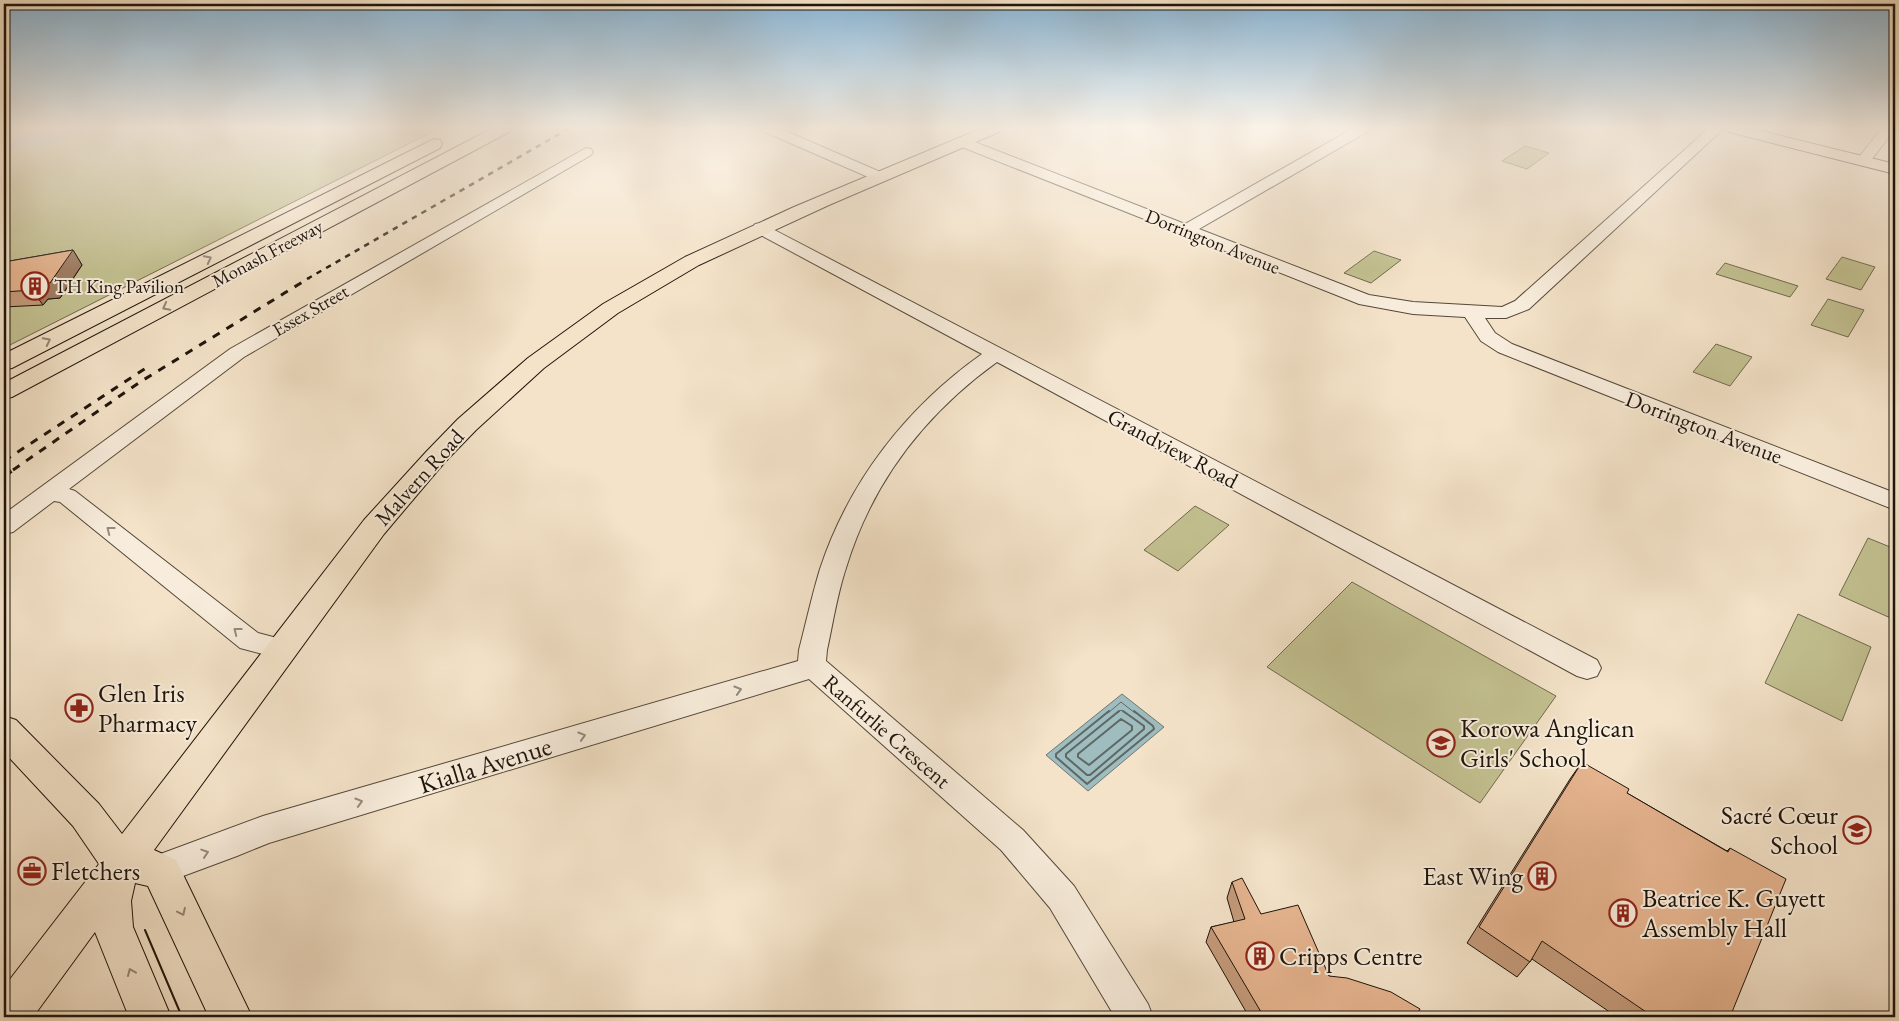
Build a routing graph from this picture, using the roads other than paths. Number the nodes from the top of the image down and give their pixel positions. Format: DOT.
graph roads {
  1 [pos="369,177"];
  2 [pos="413,177"];
  3 [pos="543,177"];
  4 [pos="880,177"];
  5 [pos="1050,177"];
  6 [pos="1279,177"];
  7 [pos="1663,177"];
  8 [pos="761,228"];
  9 [pos="1186,230"];
  10 [pos="1472,312"];
  11 [pos="1495,313"];
  12 [pos="1513,351"];
  13 [pos="995,354"];
  14 [pos="4,363"];
  15 [pos="4,392"];
  16 [pos="48,492"];
  17 [pos="1895,502"];
  18 [pos="4,526"];
  19 [pos="282,649"];
  20 [pos="814,667"];
  21 [pos="1586,668"];
  22 [pos="4,730"];
  23 [pos="140,867"];
  24 [pos="7,1017"];
  25 [pos="150,1017"];
  26 [pos="231,1017"];
  27 [pos="1135,1017"];
  14 -- 1 [label="main road, Monash Freeway, one-way"];
  2 -- 15 [label="main road, Monash Freeway, one-way"];
  3 -- 16 [label="street, Essex Street"];
  4 -- 8 [label="main road, Malvern Road"];
  5 -- 9 [label="street, Dorrington Avenue"];
  6 -- 9 [label="street"];
  7 -- 11 [label="street, Dorrington Avenue"];
  8 -- 13 [label="street, Grandview Road"];
  8 -- 19 [label="main road, Malvern Road"];
  9 -- 10 [label="street, Dorrington Avenue"];
  10 -- 11 [label="street, Dorrington Avenue"];
  10 -- 12 [label="street, Dorrington Avenue"];
  11 -- 12 [label="street"];
  12 -- 17 [label="street, Dorrington Avenue"];
  13 -- 20 [label="street, Ranfurlie Crescent"];
  13 -- 21 [label="street, Grandview Road"];
  16 -- 18 [label="street, Essex Street"];
  19 -- 16 [label="street, one-way"];
  19 -- 23 [label="main road, Malvern Road"];
  23 -- 20 [label="street, Kialla Avenue, one-way"];
  20 -- 27 [label="street, Ranfurlie Crescent"];
  22 -- 23 [label="main road"];
  23 -- 24 [label="main road, Malvern Road"];
  25 -- 23 [label="main road, one-way"];
  23 -- 26 [label="main road, one-way"];
}
